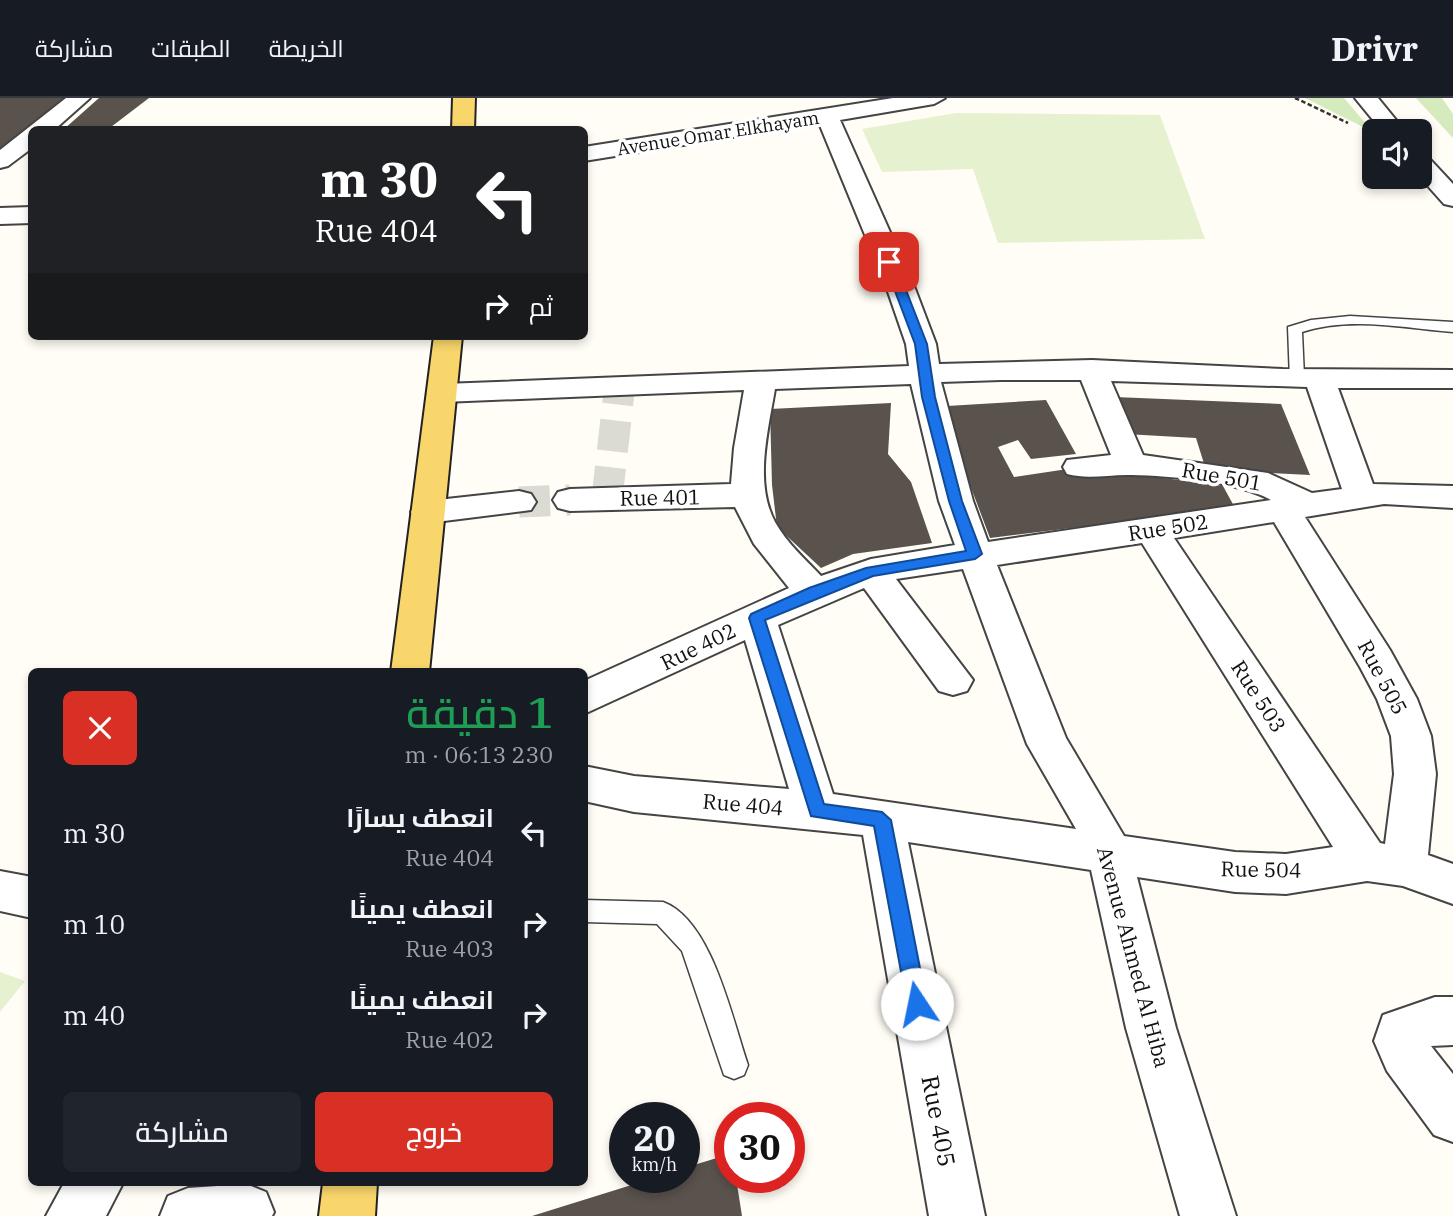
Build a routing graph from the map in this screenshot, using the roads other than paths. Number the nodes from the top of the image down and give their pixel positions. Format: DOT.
graph roads {
  1 [pos="79,98"];
  2 [pos="464,98"];
  3 [pos="934,98"];
  4 [pos="1366,98"];
  5 [pos="836,109"];
  6 [pos="1384,119"];
  7 [pos="45,126"];
  8 [pos="463,126"];
  9 [pos="28,139"];
  10 [pos="588,153"];
  11 [pos="0,161"];
  12 [pos="1432,176"];
  13 [pos="1453,199"];
  14 [pos="28,215"];
  15 [pos="0,216"];
  16 [pos="1453,327"];
  17 [pos="448,340"];
  18 [pos="1093,369"];
  19 [pos="926,372"];
  20 [pos="1308,378"];
  21 [pos="1453,379"];
  22 [pos="761,380"];
  23 [pos="443,393"];
  24 [pos="1131,464"];
  25 [pos="1079,467"];
  26 [pos="751,495"];
  27 [pos="1361,496"];
  28 [pos="1453,496"];
  29 [pos="570,500"];
  30 [pos="519,502"];
  31 [pos="1295,507"];
  32 [pos="428,512"];
  33 [pos="1151,530"];
  34 [pos="975,554"];
  35 [pos="871,572"];
  36 [pos="814,592"];
  37 [pos="757,618"];
  38 [pos="410,668"];
  39 [pos="953,680"];
  40 [pos="588,697"];
  41 [pos="588,784"];
  42 [pos="817,810"];
  43 [pos="882,820"];
  44 [pos="1109,853"];
  45 [pos="1385,864"];
  46 [pos="1453,884"];
  47 [pos="0,891"];
  48 [pos="28,897"];
  49 [pos="588,911"];
  50 [pos="1453,1021"];
  51 [pos="734,1065"];
  52 [pos="1453,1116"];
  53 [pos="94,1186"];
  54 [pos="350,1186"];
  55 [pos="246,1212"];
  56 [pos="74,1216"];
  57 [pos="188,1216"];
  58 [pos="348,1216"];
  59 [pos="957,1216"];
  60 [pos="1208,1216"];
  1 -- 7 [label="street"];
  2 -- 8 [label="main road"];
  3 -- 5 [label="street, Avenue Omar Elkhayam"];
  4 -- 6 [label="street"];
  5 -- 10 [label="street, Avenue Omar Elkhayam"];
  5 -- 19 [label="street, Avenue Ahmed Al Hiba"];
  9 -- 11 [label="street"];
  12 -- 13 [label="street"];
  14 -- 15 [label="street"];
  16 -- 20 [label="lane"];
  17 -- 23 [label="main road"];
  18 -- 19 [label="street"];
  18 -- 20 [label="street"];
  18 -- 24 [label="street"];
  19 -- 22 [label="street"];
  19 -- 34 [label="street, Avenue Ahmed Al Hiba"];
  20 -- 21 [label="street"];
  20 -- 27 [label="street"];
  22 -- 23 [label="street"];
  22 -- 26 [label="street"];
  23 -- 32 [label="main road"];
  24 -- 25 [label="street, Rue 501"];
  24 -- 31 [label="street, Rue 501"];
  26 -- 29 [label="street, Rue 401"];
  26 -- 36 [label="street"];
  27 -- 28 [label="street, Rue 502"];
  27 -- 31 [label="street, Rue 502"];
  30 -- 32 [label="street"];
  31 -- 33 [label="street, Rue 502"];
  31 -- 45 [label="street, Rue 505"];
  32 -- 38 [label="main road"];
  33 -- 34 [label="street, Rue 502"];
  33 -- 45 [label="street, Rue 503"];
  34 -- 35 [label="street, Rue 402"];
  34 -- 44 [label="street, Avenue Ahmed Al Hiba"];
  35 -- 36 [label="street, Rue 402"];
  35 -- 39 [label="street"];
  36 -- 37 [label="street, Rue 402"];
  37 -- 40 [label="street, Rue 402"];
  37 -- 42 [label="street"];
  41 -- 42 [label="street, Rue 404"];
  42 -- 43 [label="street, Rue 404"];
  43 -- 44 [label="street, Rue 404"];
  43 -- 59 [label="street, Rue 405"];
  44 -- 45 [label="street, Rue 504"];
  44 -- 60 [label="street, Avenue Ahmed Al Hiba"];
  45 -- 46 [label="street, Rue 504"];
  47 -- 48 [label="street"];
  49 -- 51 [label="lane"];
  50 -- 52 [label="street"];
  53 -- 56 [label="street"];
  54 -- 58 [label="main road"];
  55 -- 57 [label="street"];
}
